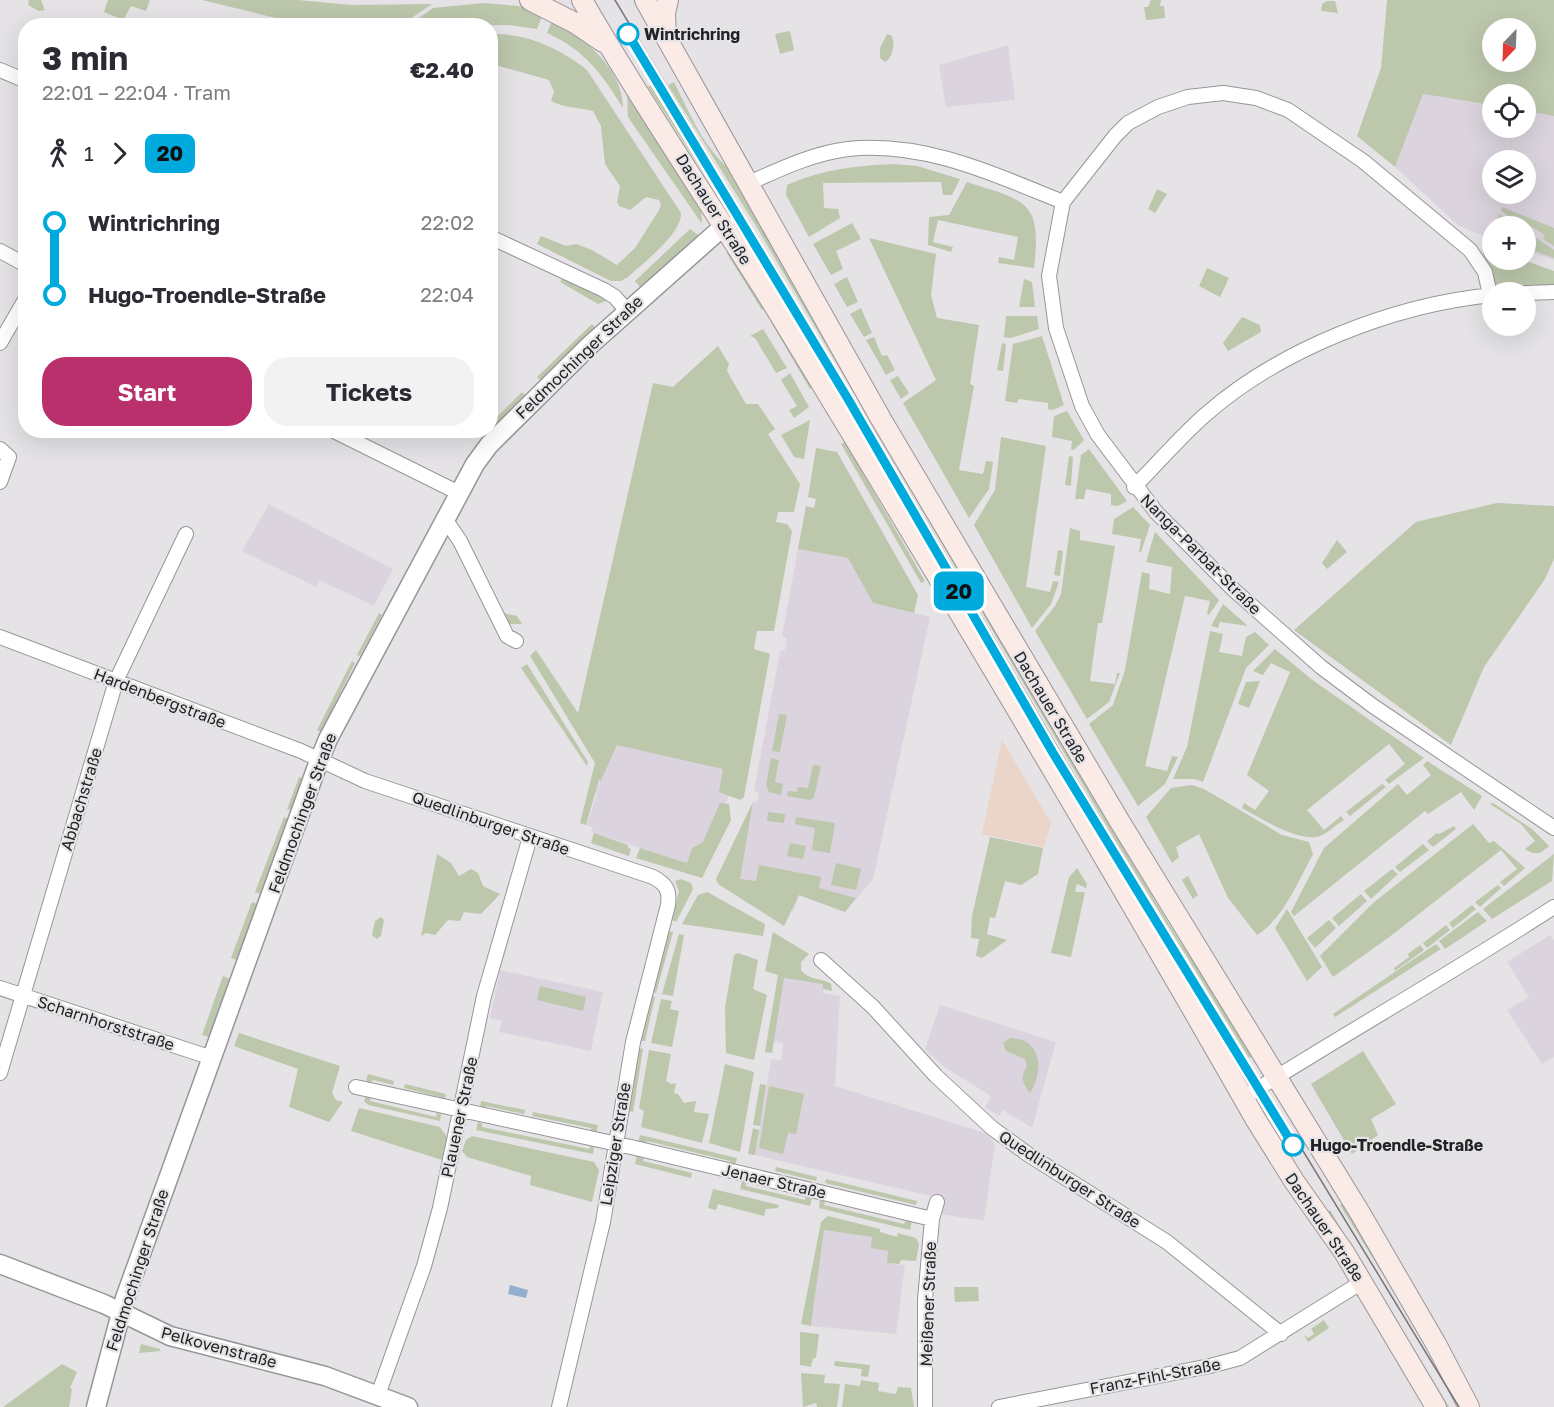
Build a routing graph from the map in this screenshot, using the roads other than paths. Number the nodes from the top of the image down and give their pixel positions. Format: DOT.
graph roads {
  1 [pos="530,0"];
  2 [pos="582,0"];
  3 [pos="645,0"];
  4 [pos="668,0"];
  5 [pos="666,36"];
  6 [pos="607,45"];
  7 [pos="0,70"];
  8 [pos="18,78"];
  9 [pos="749,183"];
  10 [pos="1063,202"];
  11 [pos="724,225"];
  12 [pos="498,241"];
  13 [pos="0,250"];
  14 [pos="18,260"];
  15 [pos="1487,282"];
  16 [pos="1552,292"];
  17 [pos="1536,293"];
  18 [pos="1482,296"];
  19 [pos="627,311"];
  20 [pos="18,312"];
  21 [pos="0,343"];
  22 [pos="498,437"];
  23 [pos="348,438"];
  24 [pos="497,438"];
  25 [pos="0,450"];
  26 [pos="0,482"];
  27 [pos="1134,487"];
  28 [pos="459,493"];
  29 [pos="445,519"];
  30 [pos="186,534"];
  31 [pos="0,637"];
  32 [pos="516,641"];
  33 [pos="116,681"];
  34 [pos="319,761"];
  35 [pos="1554,828"];
  36 [pos="530,837"];
  37 [pos="664,883"];
  38 [pos="1554,907"];
  39 [pos="821,960"];
  40 [pos="0,988"];
  41 [pos="24,996"];
  42 [pos="212,1058"];
  43 [pos="0,1073"];
  44 [pos="1277,1076"];
  45 [pos="356,1087"];
  46 [pos="1244,1098"];
  47 [pos="461,1112"];
  48 [pos="616,1144"];
  49 [pos="937,1202"];
  50 [pos="932,1219"];
  51 [pos="0,1264"];
  52 [pos="1362,1282"];
  53 [pos="120,1313"];
  54 [pos="1281,1334"];
  55 [pos="378,1395"];
  56 [pos="96,1407"];
  57 [pos="408,1407"];
  58 [pos="559,1407"];
  59 [pos="925,1407"];
  60 [pos="999,1407"];
  61 [pos="1436,1407"];
  62 [pos="1469,1407"];
  1 -- 6 [label="main road"];
  2 -- 6 [label="main road, Dachauer Straße"];
  3 -- 5 [label="main road, Dachauer Straße"];
  4 -- 5 [label="main road"];
  5 -- 9 [label="main road, Dachauer Straße"];
  6 -- 11 [label="main road, Dachauer Straße"];
  7 -- 8 [label="street"];
  9 -- 10 [label="street"];
  9 -- 44 [label="main road, Dachauer Straße"];
  10 -- 15 [label="street, Nanga-Parbat-Straße"];
  10 -- 27 [label="street, Nanga-Parbat-Straße"];
  11 -- 19 [label="street, Feldmochinger Straße"];
  11 -- 46 [label="main road, Dachauer Straße"];
  12 -- 19 [label="street"];
  13 -- 14 [label="street"];
  16 -- 17 [label="street"];
  18 -- 27 [label="street"];
  19 -- 22 [label="street, Feldmochinger Straße"];
  20 -- 21 [label="street"];
  23 -- 28 [label="street"];
  24 -- 28 [label="street, Feldmochinger Straße"];
  25 -- 26 [label="street"];
  27 -- 35 [label="street, Nanga-Parbat-Straße"];
  28 -- 29 [label="street, Feldmochinger Straße"];
  29 -- 32 [label="street"];
  29 -- 34 [label="street, Feldmochinger Straße"];
  30 -- 33 [label="street, Abbachstraße"];
  31 -- 33 [label="street, Hardenbergstraße"];
  33 -- 34 [label="street, Hardenbergstraße"];
  33 -- 41 [label="street, Abbachstraße"];
  34 -- 36 [label="street, Quedlinburger Straße"];
  34 -- 42 [label="street, Feldmochinger Straße"];
  36 -- 37 [label="street, Quedlinburger Straße"];
  36 -- 47 [label="street, Plauener Straße"];
  37 -- 48 [label="street, Leipziger Straße"];
  38 -- 44 [label="street"];
  39 -- 54 [label="street, Quedlinburger Straße"];
  40 -- 41 [label="street, Scharnhorststraße"];
  41 -- 42 [label="street, Scharnhorststraße"];
  41 -- 43 [label="street, Abbachstraße"];
  42 -- 53 [label="street, Feldmochinger Straße"];
  44 -- 46 [label="street"];
  44 -- 62 [label="main road, Dachauer Straße"];
  45 -- 47 [label="street, Jenaer Straße"];
  46 -- 52 [label="main road, Dachauer Straße"];
  47 -- 48 [label="street, Jenaer Straße"];
  47 -- 55 [label="street, Plauener Straße"];
  48 -- 50 [label="street, Jenaer Straße"];
  48 -- 58 [label="street, Leipziger Straße"];
  49 -- 50 [label="street, Meißener Straße"];
  50 -- 59 [label="street, Meißener Straße"];
  51 -- 53 [label="street, Pelkovenstraße"];
  52 -- 54 [label="street, Franz-Fihl-Straße"];
  52 -- 61 [label="main road, Dachauer Straße"];
  53 -- 55 [label="street, Pelkovenstraße"];
  53 -- 56 [label="street, Feldmochinger Straße"];
  54 -- 60 [label="street, Franz-Fihl-Straße"];
  55 -- 57 [label="street, Pelkovenstraße"];
}
